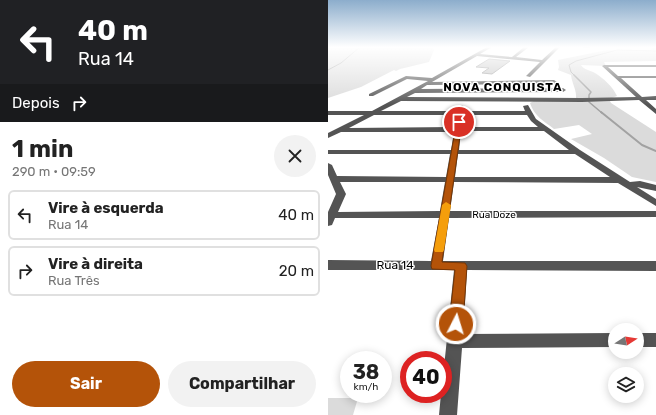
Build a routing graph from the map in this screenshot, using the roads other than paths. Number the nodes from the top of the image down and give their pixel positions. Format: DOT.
graph roads {
  1 [pos="460,66"];
  2 [pos="538,66"];
  3 [pos="604,66"];
  4 [pos="639,66"];
  5 [pos="520,76"];
  6 [pos="528,76"];
  7 [pos="552,76"];
  8 [pos="452,77"];
  9 [pos="478,77"];
  10 [pos="439,78"];
  11 [pos="617,78"];
  12 [pos="655,78"];
  13 [pos="554,82"];
  14 [pos="478,83"];
  15 [pos="427,84"];
  16 [pos="563,90"];
  17 [pos="414,91"];
  18 [pos="477,91"];
  19 [pos="371,95"];
  20 [pos="524,98"];
  21 [pos="640,98"];
  22 [pos="656,98"];
  23 [pos="400,99"];
  24 [pos="463,99"];
  25 [pos="476,99"];
  26 [pos="656,112"];
  27 [pos="328,113"];
  28 [pos="373,113"];
  29 [pos="461,113"];
  30 [pos="528,113"];
  31 [pos="545,129"];
  32 [pos="338,130"];
  33 [pos="458,130"];
  34 [pos="328,136"];
  35 [pos="328,152"];
  36 [pos="455,152"];
  37 [pos="577,152"];
  38 [pos="328,165"];
  39 [pos="336,179"];
  40 [pos="450,180"];
  41 [pos="625,183"];
  42 [pos="656,188"];
  43 [pos="656,202"];
  44 [pos="445,214"];
  45 [pos="656,214"];
  46 [pos="330,219"];
  47 [pos="328,265"];
  48 [pos="436,266"];
  49 [pos="461,266"];
  50 [pos="656,266"];
  51 [pos="608,340"];
  52 [pos="644,340"];
  53 [pos="656,340"];
  54 [pos="454,342"];
  55 [pos="448,415"];
  1 -- 10 [label="street"];
  2 -- 6 [label="street"];
  3 -- 11 [label="street"];
  4 -- 12 [label="street"];
  5 -- 6 [label="street"];
  6 -- 7 [label="street"];
  8 -- 10 [label="street"];
  9 -- 14 [label="street"];
  10 -- 15 [label="street"];
  10 -- 19 [label="street"];
  11 -- 12 [label="street"];
  11 -- 21 [label="street"];
  13 -- 14 [label="street"];
  14 -- 15 [label="street"];
  14 -- 18 [label="street"];
  15 -- 17 [label="street"];
  16 -- 18 [label="street"];
  17 -- 18 [label="street"];
  17 -- 23 [label="street"];
  18 -- 25 [label="street"];
  20 -- 21 [label="street"];
  20 -- 25 [label="street"];
  20 -- 30 [label="street"];
  21 -- 22 [label="street"];
  21 -- 26 [label="street"];
  23 -- 24 [label="street"];
  23 -- 28 [label="street"];
  24 -- 25 [label="street"];
  24 -- 29 [label="street"];
  27 -- 28 [label="street"];
  28 -- 29 [label="street"];
  28 -- 32 [label="street"];
  29 -- 30 [label="street"];
  29 -- 33 [label="street"];
  30 -- 31 [label="street"];
  31 -- 33 [label="street"];
  31 -- 37 [label="street"];
  32 -- 33 [label="street"];
  32 -- 34 [label="street"];
  33 -- 36 [label="street"];
  35 -- 36 [label="street"];
  36 -- 37 [label="street"];
  36 -- 40 [label="street"];
  37 -- 41 [label="street"];
  38 -- 39 [label="street"];
  39 -- 40 [label="street"];
  39 -- 46 [label="street"];
  40 -- 41 [label="street"];
  40 -- 44 [label="street"];
  41 -- 42 [label="street"];
  41 -- 43 [label="street"];
  44 -- 45 [label="street, Rua Doze"];
  44 -- 46 [label="street, Rua Doze"];
  44 -- 48 [label="street"];
  47 -- 48 [label="street, Rua 14"];
  48 -- 49 [label="street, Rua 14"];
  49 -- 50 [label="street, Rua 14"];
  49 -- 54 [label="street"];
  51 -- 54 [label="street"];
  52 -- 53 [label="street"];
  54 -- 55 [label="street"];
}
